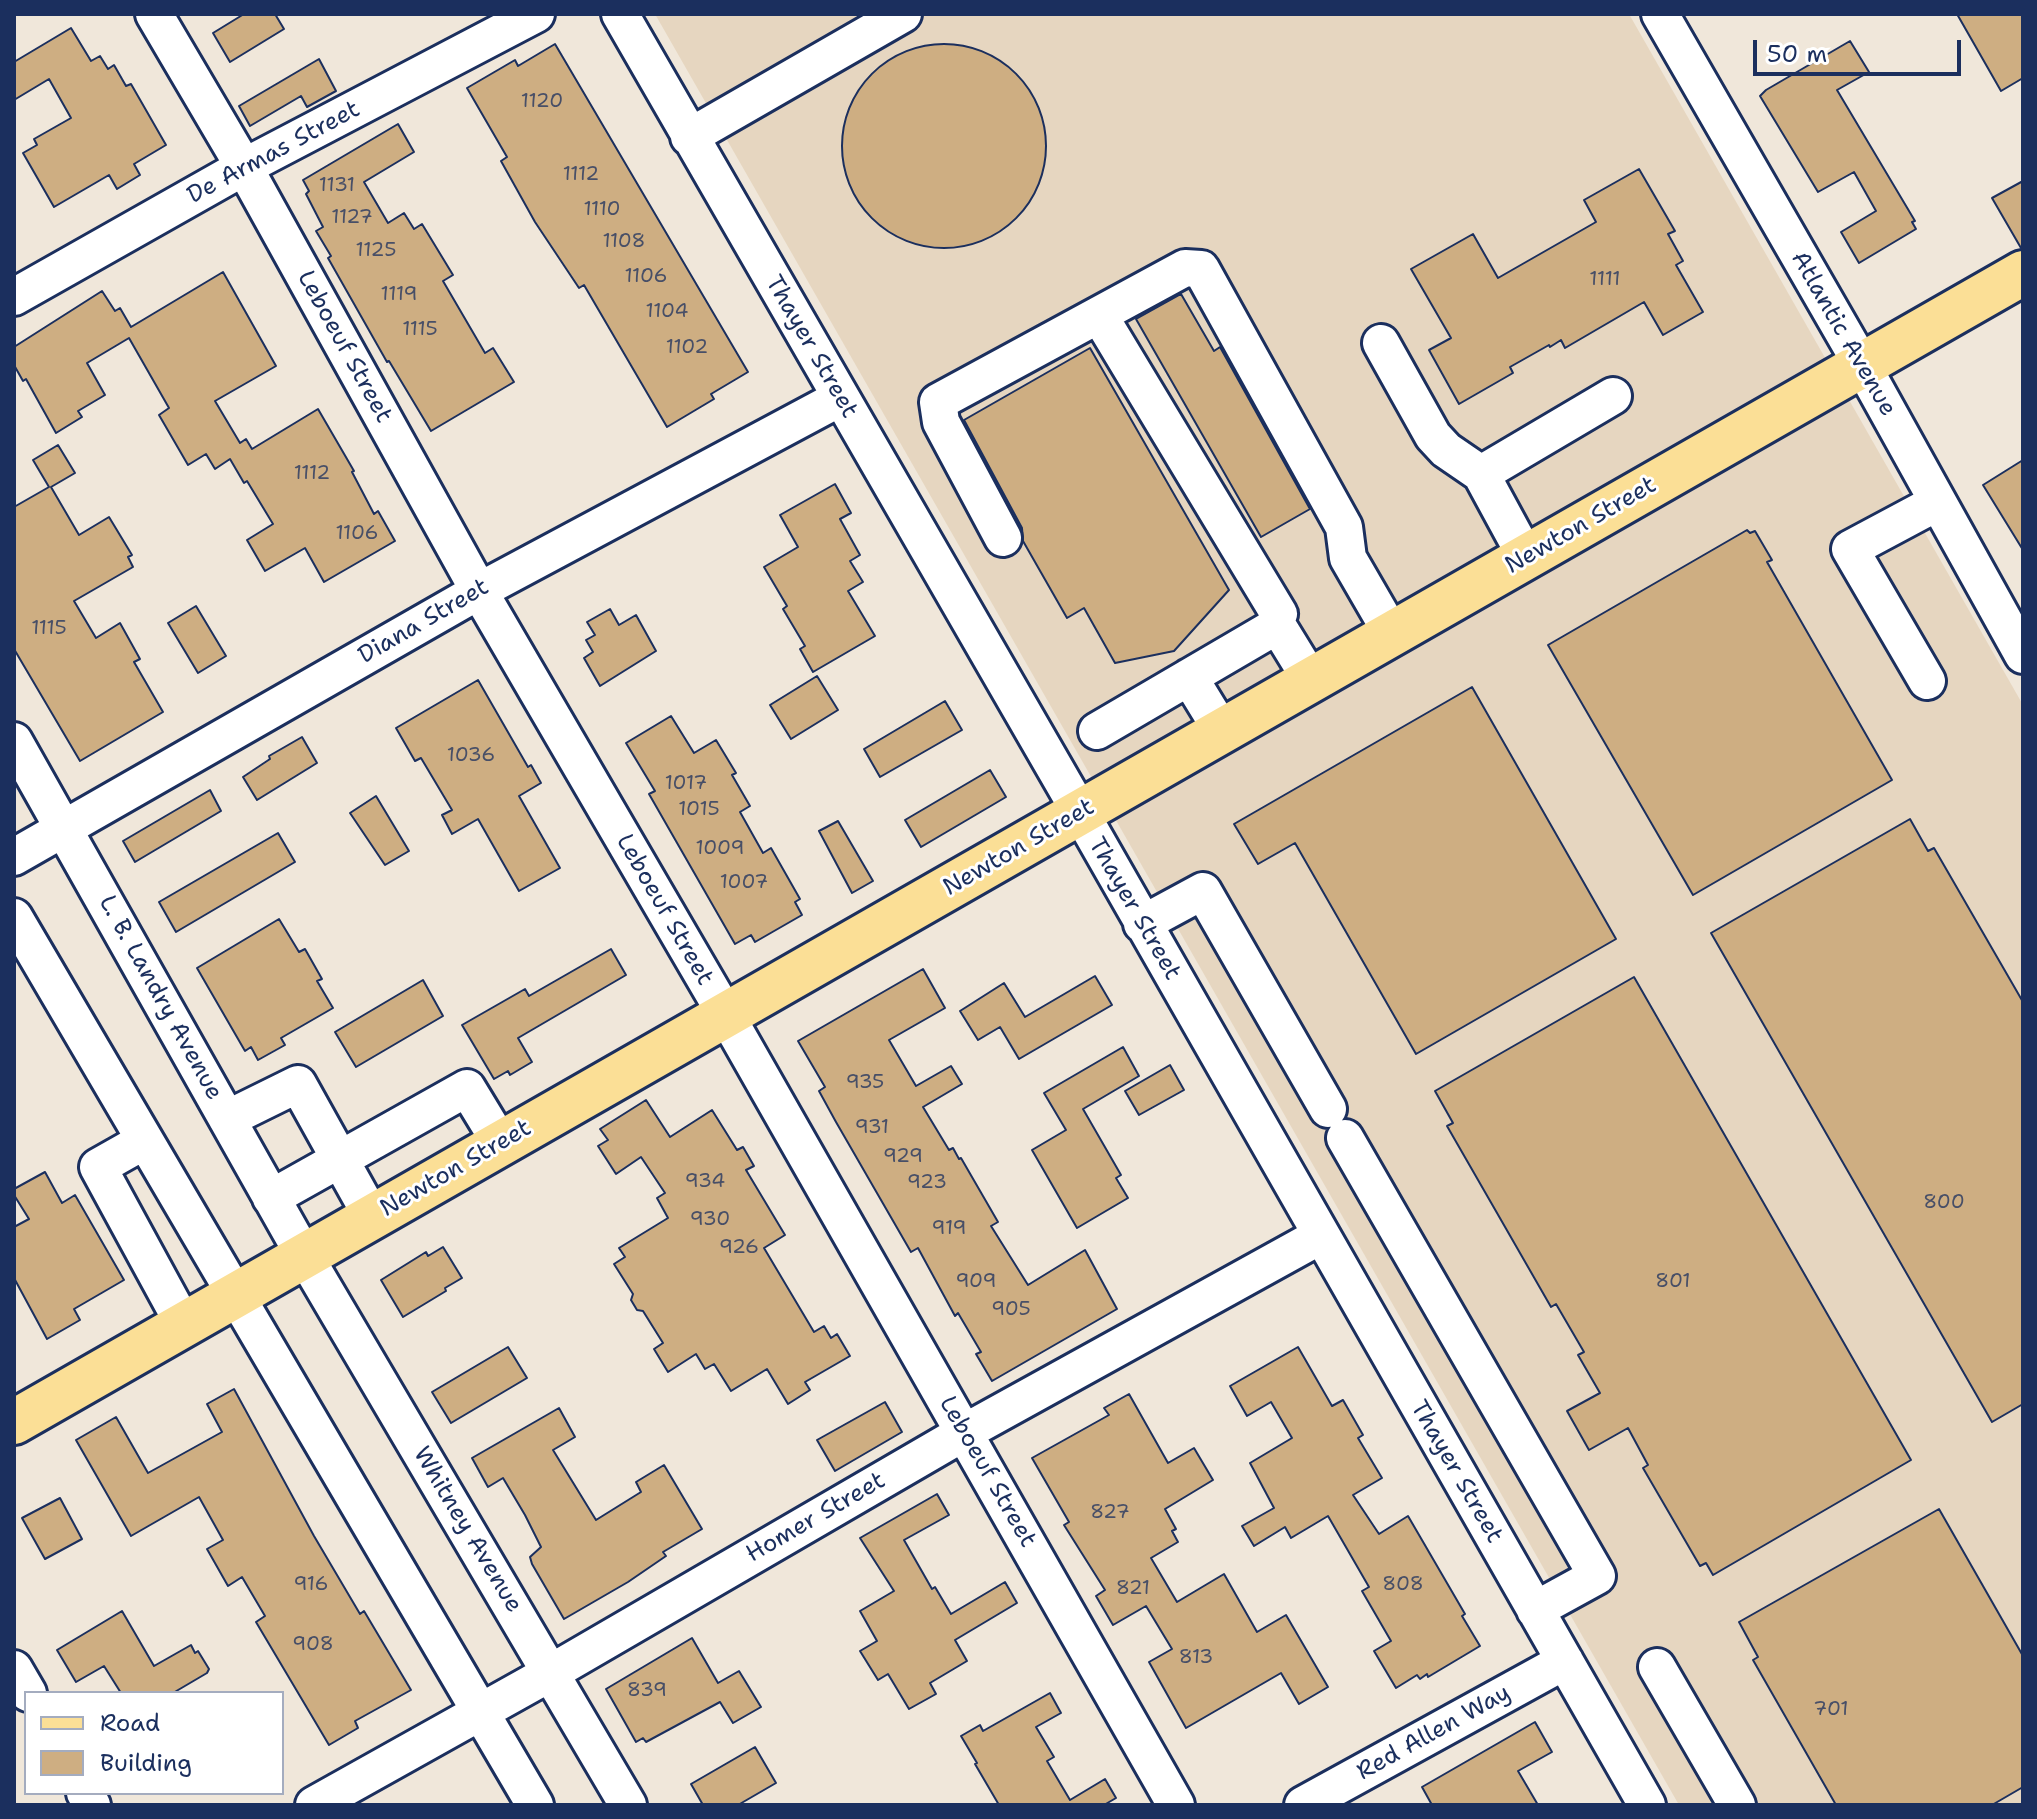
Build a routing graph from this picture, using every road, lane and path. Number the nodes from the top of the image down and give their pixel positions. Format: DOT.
graph roads {
  1 [pos="154,14"];
  2 [pos="536,14"];
  3 [pos="620,14"];
  4 [pos="903,14"];
  5 [pos="1660,14"];
  6 [pos="689,137"];
  7 [pos="244,167"];
  8 [pos="2023,273"];
  9 [pos="14,297"];
  10 [pos="1099,315"];
  11 [pos="1381,343"];
  12 [pos="1862,365"];
  13 [pos="1613,396"];
  14 [pos="840,398"];
  15 [pos="1481,474"];
  16 [pos="1938,502"];
  17 [pos="1003,538"];
  18 [pos="1526,557"];
  19 [pos="479,591"];
  20 [pos="1276,623"];
  21 [pos="1392,634"];
  22 [pos="2023,655"];
  23 [pos="1189,677"];
  24 [pos="1311,680"];
  25 [pos="1927,681"];
  26 [pos="1097,731"];
  27 [pos="1222,731"];
  28 [pos="14,741"];
  29 [pos="1079,813"];
  30 [pos="64,828"];
  31 [pos="14,857"];
  32 [pos="14,917"];
  33 [pos="1142,924"];
  34 [pos="726,1015"];
  35 [pos="227,1119"];
  36 [pos="144,1141"];
  37 [pos="501,1144"];
  38 [pos="340,1159"];
  39 [pos="271,1198"];
  40 [pos="372,1217"];
  41 [pos="1320,1236"];
  42 [pos="305,1256"];
  43 [pos="235,1296"];
  44 [pos="184,1325"];
  45 [pos="14,1422"];
  46 [pos="965,1432"];
  47 [pos="1535,1610"];
  48 [pos="1565,1661"];
  49 [pos="1657,1667"];
  50 [pos="14,1669"];
  51 [pos="552,1672"];
  52 [pos="27,1691"];
  53 [pos="481,1710"];
  54 [pos="314,1805"];
  55 [pos="535,1805"];
  56 [pos="628,1805"];
  57 [pos="1176,1805"];
  58 [pos="1303,1805"];
  59 [pos="1647,1805"];
  60 [pos="1737,1805"];
  1 -- 7 [label="street, Leboeuf Street"];
  2 -- 7 [label="street, De Armas Street"];
  3 -- 6 [label="street, Thayer Street"];
  4 -- 6 [label="street"];
  5 -- 12 [label="street, Atlantic Avenue"];
  6 -- 14 [label="street, Thayer Street"];
  7 -- 9 [label="street, De Armas Street"];
  7 -- 19 [label="street, Leboeuf Street"];
  8 -- 12 [label="main road, Newton Street"];
  10 -- 17 [label="street"];
  10 -- 20 [label="street"];
  10 -- 21 [label="street"];
  11 -- 15 [label="street"];
  12 -- 16 [label="street, Atlantic Avenue"];
  12 -- 18 [label="main road, Newton Street"];
  13 -- 15 [label="street"];
  14 -- 19 [label="street, Diana Street"];
  14 -- 29 [label="street, Thayer Street"];
  15 -- 18 [label="street"];
  16 -- 22 [label="street, Atlantic Avenue"];
  16 -- 25 [label="street"];
  18 -- 21 [label="main road, Newton Street"];
  19 -- 30 [label="street, Diana Street"];
  19 -- 34 [label="street, Leboeuf Street"];
  20 -- 23 [label="street"];
  20 -- 24 [label="street"];
  21 -- 24 [label="main road, Newton Street"];
  23 -- 26 [label="street"];
  23 -- 27 [label="street"];
  24 -- 27 [label="main road, Newton Street"];
  27 -- 29 [label="main road, Newton Street"];
  28 -- 30 [label="street, L. B. Landry Avenue"];
  29 -- 33 [label="street, Thayer Street"];
  29 -- 34 [label="main road, Newton Street"];
  30 -- 31 [label="street, Diana Street"];
  30 -- 35 [label="street, L. B. Landry Avenue"];
  32 -- 36 [label="street"];
  33 -- 41 [label="street, Thayer Street"];
  33 -- 47 [label="street"];
  34 -- 37 [label="main road, Newton Street"];
  34 -- 46 [label="street, Leboeuf Street"];
  35 -- 38 [label="street"];
  35 -- 39 [label="street, L. B. Landry Avenue"];
  36 -- 43 [label="street"];
  36 -- 44 [label="street"];
  37 -- 38 [label="street"];
  37 -- 40 [label="main road, Newton Street"];
  38 -- 39 [label="street"];
  38 -- 40 [label="street"];
  39 -- 42 [label="street, L. B. Landry Avenue"];
  40 -- 42 [label="main road, Newton Street"];
  41 -- 46 [label="street, Homer Street"];
  41 -- 47 [label="street, Thayer Street"];
  42 -- 43 [label="main road, Newton Street"];
  42 -- 51 [label="street, Whitney Avenue"];
  43 -- 44 [label="main road, Newton Street"];
  43 -- 53 [label="street"];
  44 -- 45 [label="main road, Newton Street"];
  46 -- 51 [label="street, Homer Street"];
  46 -- 57 [label="street, Leboeuf Street"];
  47 -- 48 [label="street, Thayer Street"];
  48 -- 58 [label="street, Red Allen Way"];
  48 -- 59 [label="street, Thayer Street"];
  49 -- 60 [label="street"];
  50 -- 52 [label="street"];
  51 -- 53 [label="street, Homer Street"];
  51 -- 56 [label="street, Whitney Avenue"];
  53 -- 54 [label="street, Homer Street"];
  53 -- 55 [label="street"];
}
